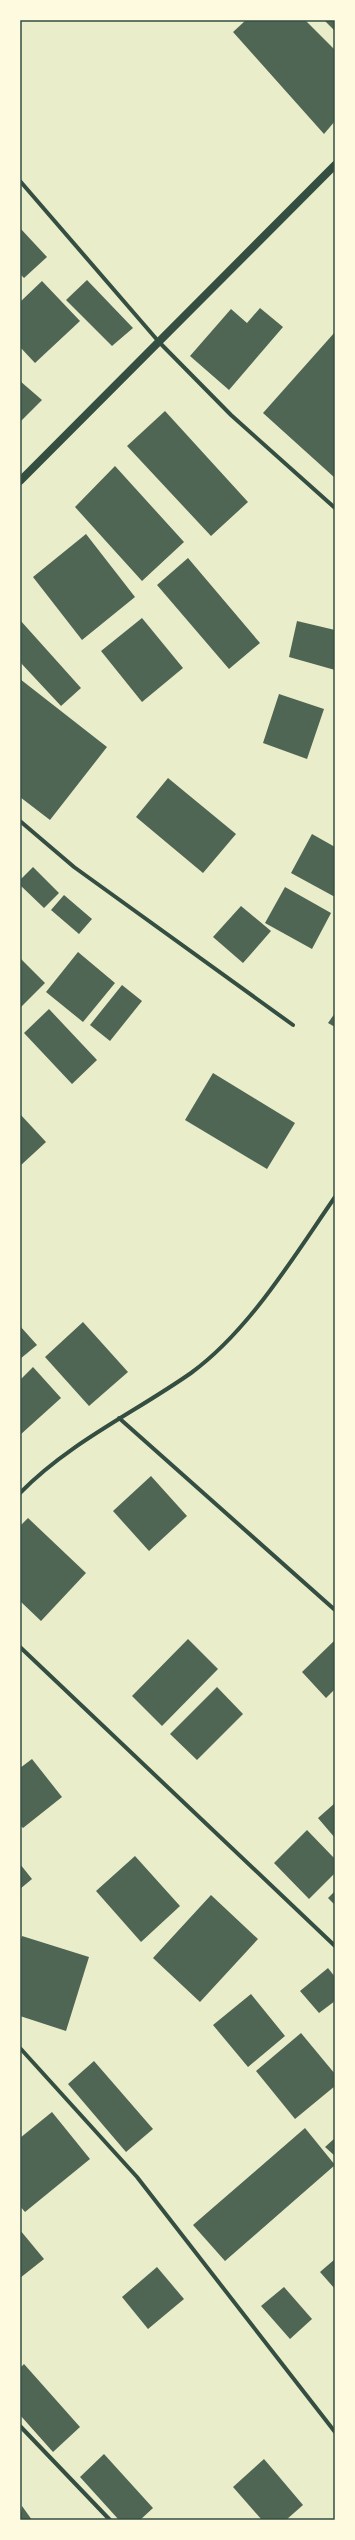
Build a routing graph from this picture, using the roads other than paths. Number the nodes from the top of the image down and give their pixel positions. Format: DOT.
graph roads {
  1 [pos="335,164"];
  2 [pos="20,181"];
  3 [pos="159,342"];
  4 [pos="20,481"];
  5 [pos="335,508"];
  6 [pos="20,821"];
  7 [pos="293,1025"];
  8 [pos="335,1197"];
  9 [pos="119,1418"];
  10 [pos="20,1493"];
  11 [pos="335,1610"];
  12 [pos="20,1647"];
  13 [pos="335,1946"];
  14 [pos="20,2048"];
  15 [pos="20,2426"];
  16 [pos="335,2432"];
  17 [pos="110,2520"];
  1 -- 3 [label="main road"];
  2 -- 3 [label="street"];
  3 -- 4 [label="main road"];
  3 -- 5 [label="street"];
  6 -- 7 [label="street"];
  8 -- 9 [label="street"];
  9 -- 10 [label="street"];
  9 -- 11 [label="street"];
  12 -- 13 [label="street"];
  14 -- 16 [label="street"];
  15 -- 17 [label="street"];
}
